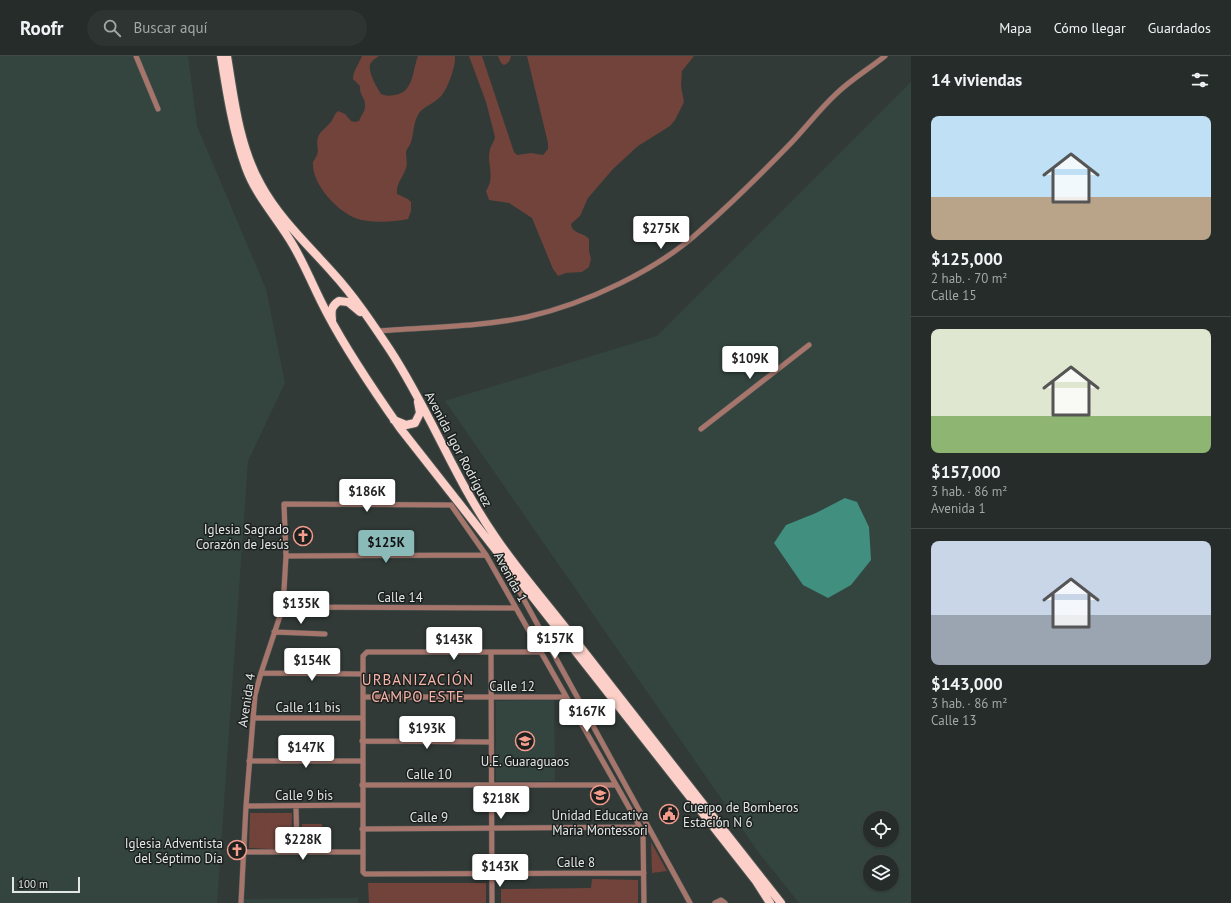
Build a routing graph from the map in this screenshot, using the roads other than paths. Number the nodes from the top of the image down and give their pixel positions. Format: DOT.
graph roads {
  1 [pos="136,56"];
  2 [pos="220,56"];
  3 [pos="227,56"];
  4 [pos="885,56"];
  5 [pos="158,109"];
  6 [pos="332,324"];
  7 [pos="377,331"];
  8 [pos="382,339"];
  9 [pos="809,345"];
  10 [pos="416,394"];
  11 [pos="393,419"];
  12 [pos="701,428"];
  13 [pos="451,505"];
  14 [pos="499,554"];
  15 [pos="486,555"];
  16 [pos="286,556"];
  17 [pos="283,607"];
  18 [pos="516,608"];
  19 [pos="274,633"];
  20 [pos="326,634"];
  21 [pos="491,652"];
  22 [pos="541,652"];
  23 [pos="261,673"];
  24 [pos="362,674"];
  25 [pos="362,697"];
  26 [pos="491,697"];
  27 [pos="566,697"];
  28 [pos="253,718"];
  29 [pos="362,718"];
  30 [pos="362,741"];
  31 [pos="491,742"];
  32 [pos="249,760"];
  33 [pos="362,761"];
  34 [pos="362,785"];
  35 [pos="491,785"];
  36 [pos="616,785"];
  37 [pos="362,805"];
  38 [pos="246,806"];
  39 [pos="296,806"];
  40 [pos="640,827"];
  41 [pos="492,828"];
  42 [pos="362,829"];
  43 [pos="243,852"];
  44 [pos="297,852"];
  45 [pos="362,852"];
  46 [pos="644,873"];
  47 [pos="492,874"];
  48 [pos="241,903"];
  49 [pos="492,903"];
  50 [pos="644,903"];
  51 [pos="690,903"];
  52 [pos="715,903"];
  53 [pos="725,903"];
  54 [pos="770,903"];
  55 [pos="781,903"];
  1 -- 5 [label="street"];
  2 -- 6 [label="highway, Avenida Igor Rodríguez"];
  3 -- 7 [label="highway, Avenida Igor Rodríguez"];
  4 -- 7 [label="street"];
  6 -- 8 [label="highway"];
  6 -- 11 [label="highway, Avenida Igor Rodríguez"];
  7 -- 8 [label="highway, Avenida Igor Rodríguez"];
  8 -- 10 [label="highway, Avenida Igor Rodríguez"];
  9 -- 12 [label="street"];
  10 -- 11 [label="highway"];
  10 -- 55 [label="highway, Avenida Igor Rodríguez"];
  11 -- 14 [label="highway, Avenida Igor Rodríguez"];
  13 -- 15 [label="street, Avenida 1"];
  13 -- 16 [label="street, Avenida 4"];
  14 -- 51 [label="street"];
  14 -- 54 [label="highway, Avenida Igor Rodríguez"];
  15 -- 16 [label="street"];
  15 -- 18 [label="street, Avenida 1"];
  16 -- 17 [label="street, Avenida 4"];
  17 -- 18 [label="street, Calle 14"];
  17 -- 19 [label="street, Avenida 4"];
  18 -- 22 [label="street, Avenida 1"];
  19 -- 20 [label="street"];
  19 -- 23 [label="street, Avenida 4"];
  21 -- 22 [label="street"];
  21 -- 24 [label="street"];
  21 -- 26 [label="street"];
  22 -- 27 [label="street, Avenida 1"];
  23 -- 24 [label="street"];
  23 -- 28 [label="street, Avenida 4"];
  24 -- 25 [label="street"];
  25 -- 26 [label="street, Calle 12"];
  25 -- 29 [label="street"];
  26 -- 27 [label="street, Calle 12"];
  26 -- 31 [label="street"];
  27 -- 36 [label="street, Avenida 1"];
  28 -- 29 [label="street, Calle 11 bis"];
  28 -- 32 [label="street, Avenida 4"];
  29 -- 30 [label="street"];
  30 -- 31 [label="street"];
  30 -- 33 [label="street"];
  31 -- 35 [label="street"];
  32 -- 33 [label="street"];
  32 -- 38 [label="street, Avenida 4"];
  33 -- 34 [label="street"];
  34 -- 35 [label="street, Calle 10"];
  34 -- 37 [label="street"];
  35 -- 36 [label="street, Calle 10"];
  35 -- 41 [label="street"];
  36 -- 40 [label="street, Avenida 1"];
  37 -- 39 [label="street, Calle 9 bis"];
  37 -- 42 [label="street"];
  38 -- 39 [label="street, Calle 9 bis"];
  38 -- 43 [label="street, Avenida 4"];
  39 -- 44 [label="street"];
  40 -- 41 [label="street, Calle 9"];
  40 -- 46 [label="street, Avenida 1"];
  41 -- 42 [label="street, Calle 9"];
  41 -- 47 [label="street"];
  42 -- 45 [label="street"];
  43 -- 44 [label="street"];
  43 -- 48 [label="street, Avenida 4"];
  44 -- 45 [label="street"];
  45 -- 47 [label="street, Calle 8"];
  46 -- 47 [label="street, Calle 8"];
  46 -- 50 [label="street, Avenida 1"];
  47 -- 49 [label="street"];
  52 -- 53 [label="street"];
}
